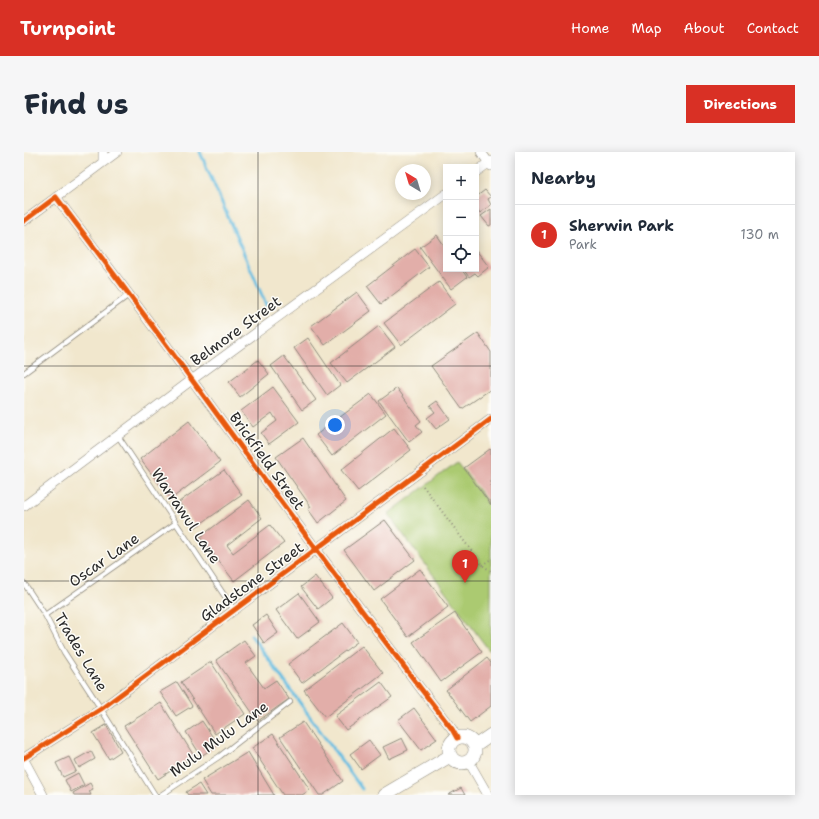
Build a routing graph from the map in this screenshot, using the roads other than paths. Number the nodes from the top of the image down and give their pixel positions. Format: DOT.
graph roads {
  1 [pos="103,152"];
  2 [pos="117,152"];
  3 [pos="481,152"];
  4 [pos="103,162"];
  5 [pos="490,163"];
  6 [pos="479,170"];
  7 [pos="443,196"];
  8 [pos="56,197"];
  9 [pos="24,221"];
  10 [pos="130,294"];
  11 [pos="24,373"];
  12 [pos="193,379"];
  13 [pos="491,419"];
  14 [pos="118,436"];
  15 [pos="24,506"];
  16 [pos="176,524"];
  17 [pos="317,550"];
  18 [pos="24,583"];
  19 [pos="234,610"];
  20 [pos="45,615"];
  21 [pos="290,702"];
  22 [pos="101,709"];
  23 [pos="491,735"];
  24 [pos="457,738"];
  25 [pos="475,746"];
  26 [pos="450,756"];
  27 [pos="24,759"];
  28 [pos="469,762"];
  29 [pos="43,795"];
  30 [pos="155,795"];
  31 [pos="161,795"];
  32 [pos="384,795"];
  33 [pos="488,795"];
  1 -- 4 [label="street"];
  2 -- 4 [label="street"];
  3 -- 5 [label="street"];
  4 -- 8 [label="street"];
  5 -- 6 [label="street"];
  7 -- 12 [label="street, Belmore Street"];
  8 -- 9 [label="street"];
  8 -- 10 [label="street, Brickfield Street"];
  10 -- 11 [label="lane"];
  10 -- 12 [label="street, Brickfield Street"];
  12 -- 14 [label="street, Belmore Street"];
  12 -- 17 [label="street, Brickfield Street"];
  13 -- 17 [label="street, Gladstone Street"];
  14 -- 15 [label="street, Belmore Street"];
  14 -- 16 [label="lane, Warrawul Lane"];
  16 -- 19 [label="lane, Warrawul Lane"];
  16 -- 20 [label="lane, Oscar Lane"];
  17 -- 19 [label="street, Gladstone Street"];
  17 -- 24 [label="street, Brickfield Street"];
  18 -- 20 [label="lane, Trades Lane"];
  19 -- 22 [label="street, Gladstone Street"];
  20 -- 22 [label="lane, Trades Lane"];
  21 -- 31 [label="lane, Mulu Mulu Lane"];
  22 -- 27 [label="street, Gladstone Street"];
  22 -- 30 [label="lane, Trades Lane"];
  23 -- 25 [label="street"];
  24 -- 25 [label="street"];
  24 -- 26 [label="street"];
  25 -- 28 [label="street"];
  26 -- 28 [label="street"];
  26 -- 32 [label="street"];
  27 -- 29 [label="street"];
  28 -- 33 [label="street"];
}
